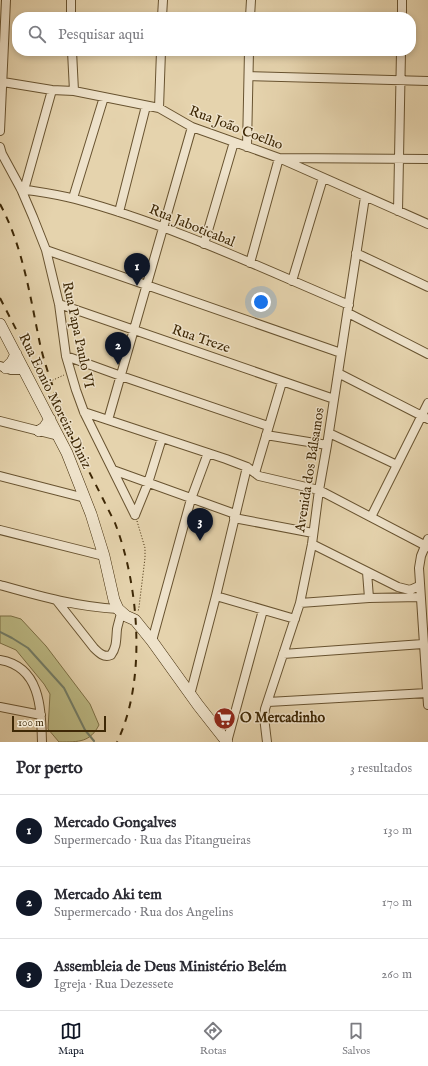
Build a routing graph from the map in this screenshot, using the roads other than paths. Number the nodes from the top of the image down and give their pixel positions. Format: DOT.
graph roads {
  1 [pos="6,0"];
  2 [pos="71,0"];
  3 [pos="163,0"];
  4 [pos="251,0"];
  5 [pos="402,0"];
  6 [pos="71,12"];
  7 [pos="162,12"];
  8 [pos="250,12"];
  9 [pos="402,12"];
  10 [pos="72,56"];
  11 [pos="161,56"];
  12 [pos="249,56"];
  13 [pos="401,56"];
  14 [pos="249,76"];
  15 [pos="400,81"];
  16 [pos="3,82"];
  17 [pos="428,82"];
  18 [pos="52,90"];
  19 [pos="74,91"];
  20 [pos="104,97"];
  21 [pos="146,106"];
  22 [pos="159,108"];
  23 [pos="192,127"];
  24 [pos="0,131"];
  25 [pos="234,142"];
  26 [pos="0,147"];
  27 [pos="247,147"];
  28 [pos="279,158"];
  29 [pos="399,159"];
  30 [pos="428,159"];
  31 [pos="323,178"];
  32 [pos="22,190"];
  33 [pos="365,197"];
  34 [pos="73,198"];
  35 [pos="398,211"];
  36 [pos="119,212"];
  37 [pos="428,224"];
  38 [pos="162,228"];
  39 [pos="204,244"];
  40 [pos="46,250"];
  41 [pos="356,253"];
  42 [pos="250,263"];
  43 [pos="292,281"];
  44 [pos="147,285"];
  45 [pos="428,287"];
  46 [pos="59,304"];
  47 [pos="348,309"];
  48 [pos="0,324"];
  49 [pos="134,330"];
  50 [pos="341,353"];
  51 [pos="16,354"];
  52 [pos="428,354"];
  53 [pos="66,356"];
  54 [pos="3,367"];
  55 [pos="25,370"];
  56 [pos="338,373"];
  57 [pos="121,376"];
  58 [pos="282,382"];
  59 [pos="334,399"];
  60 [pos="428,403"];
  61 [pos="84,412"];
  62 [pos="425,417"];
  63 [pos="50,419"];
  64 [pos="108,420"];
  65 [pos="0,421"];
  66 [pos="268,426"];
  67 [pos="39,431"];
  68 [pos="266,434"];
  69 [pos="329,434"];
  70 [pos="59,436"];
  71 [pos="162,438"];
  72 [pos="327,445"];
  73 [pos="208,453"];
  74 [pos="397,465"];
  75 [pos="247,467"];
  76 [pos="113,470"];
  77 [pos="255,473"];
  78 [pos="0,476"];
  79 [pos="148,483"];
  80 [pos="319,490"];
  81 [pos="85,498"];
  82 [pos="191,499"];
  83 [pos="234,516"];
  84 [pos="371,517"];
  85 [pos="0,530"];
  86 [pos="313,533"];
  87 [pos="427,543"];
  88 [pos="312,544"];
  89 [pos="104,556"];
  90 [pos="367,572"];
  91 [pos="0,585"];
  92 [pos="419,586"];
  93 [pos="398,587"];
  94 [pos="216,596"];
  95 [pos="420,597"];
  96 [pos="368,598"];
  97 [pos="397,598"];
  98 [pos="57,601"];
  99 [pos="300,603"];
  100 [pos="262,610"];
  101 [pos="119,611"];
  102 [pos="295,619"];
  103 [pos="152,641"];
  104 [pos="423,644"];
  105 [pos="284,654"];
  106 [pos="0,660"];
  107 [pos="427,693"];
  108 [pos="190,695"];
  109 [pos="268,702"];
  110 [pos="428,705"];
  111 [pos="0,707"];
  112 [pos="41,715"];
  113 [pos="42,742"];
  114 [pos="227,742"];
  115 [pos="267,742"];
  1 -- 16 [label="street"];
  2 -- 6 [label="street"];
  3 -- 7 [label="street"];
  4 -- 8 [label="street"];
  5 -- 9 [label="street"];
  10 -- 19 [label="street"];
  11 -- 22 [label="street"];
  12 -- 14 [label="street"];
  13 -- 15 [label="street"];
  14 -- 15 [label="street"];
  14 -- 27 [label="street"];
  15 -- 17 [label="street"];
  15 -- 29 [label="street"];
  16 -- 18 [label="street, Rua João Coelho"];
  16 -- 24 [label="street"];
  18 -- 19 [label="street, Rua João Coelho"];
  18 -- 32 [label="street"];
  19 -- 20 [label="street, Rua João Coelho"];
  20 -- 21 [label="street, Rua João Coelho"];
  20 -- 34 [label="street"];
  21 -- 22 [label="street, Rua João Coelho"];
  21 -- 36 [label="street"];
  22 -- 23 [label="street, Rua João Coelho"];
  23 -- 25 [label="street, Rua João Coelho"];
  23 -- 38 [label="street"];
  25 -- 27 [label="street, Rua João Coelho"];
  25 -- 39 [label="street"];
  26 -- 32 [label="street, Rua Papa Paulo VI"];
  27 -- 28 [label="street, Rua João Coelho"];
  28 -- 29 [label="street"];
  28 -- 31 [label="street, Rua João Coelho"];
  28 -- 42 [label="street"];
  29 -- 30 [label="street"];
  29 -- 35 [label="street"];
  31 -- 33 [label="street, Rua João Coelho"];
  31 -- 43 [label="street"];
  32 -- 34 [label="street, Rua Jaboticabal"];
  32 -- 40 [label="street, Rua Papa Paulo VI"];
  33 -- 35 [label="street, Rua João Coelho"];
  33 -- 41 [label="street, Avenida dos Bálsamos"];
  34 -- 36 [label="street, Rua Jaboticabal"];
  35 -- 37 [label="street, Rua João Coelho"];
  36 -- 38 [label="street, Rua Jaboticabal"];
  38 -- 39 [label="street, Rua Jaboticabal"];
  38 -- 44 [label="street"];
  39 -- 42 [label="street, Rua Jaboticabal"];
  40 -- 44 [label="street"];
  40 -- 46 [label="street, Rua Papa Paulo VI"];
  41 -- 45 [label="street"];
  41 -- 47 [label="street, Avenida dos Bálsamos"];
  42 -- 43 [label="street, Rua Jaboticabal"];
  43 -- 47 [label="street, Rua Jaboticabal"];
  44 -- 49 [label="street"];
  44 -- 50 [label="street"];
  46 -- 49 [label="street, Rua Treze"];
  46 -- 53 [label="street, Rua Papa Paulo VI"];
  47 -- 50 [label="street, Avenida dos Bálsamos"];
  47 -- 52 [label="street, Rua Jaboticabal"];
  48 -- 51 [label="main road, Rua Eonio Moreira Diniz"];
  49 -- 57 [label="street"];
  49 -- 58 [label="street, Rua Treze"];
  50 -- 56 [label="street, Avenida dos Bálsamos"];
  51 -- 54 [label="main road"];
  51 -- 55 [label="main road, Rua Eonio Moreira Diniz"];
  53 -- 57 [label="street"];
  53 -- 61 [label="street, Rua Papa Paulo VI"];
  54 -- 55 [label="street"];
  55 -- 63 [label="main road, Rua Eonio Moreira Diniz"];
  56 -- 59 [label="street, Avenida dos Bálsamos"];
  56 -- 62 [label="street"];
  57 -- 64 [label="street"];
  57 -- 66 [label="street"];
  58 -- 59 [label="street, Rua Treze"];
  58 -- 66 [label="street"];
  59 -- 69 [label="street, Avenida dos Bálsamos"];
  60 -- 62 [label="street"];
  61 -- 64 [label="street"];
  61 -- 76 [label="street, Rua Papa Paulo VI"];
  62 -- 74 [label="street"];
  63 -- 67 [label="main road"];
  63 -- 70 [label="main road, Rua Eonio Moreira Diniz"];
  64 -- 71 [label="street"];
  65 -- 67 [label="street"];
  66 -- 68 [label="street"];
  67 -- 70 [label="street"];
  68 -- 72 [label="street"];
  68 -- 77 [label="street"];
  69 -- 72 [label="street, Avenida dos Bálsamos"];
  69 -- 74 [label="street"];
  70 -- 81 [label="main road, Rua Eonio Moreira Diniz"];
  71 -- 73 [label="street"];
  71 -- 79 [label="street"];
  72 -- 80 [label="street, Avenida dos Bálsamos"];
  73 -- 75 [label="street"];
  73 -- 82 [label="street"];
  74 -- 84 [label="street"];
  75 -- 77 [label="street"];
  75 -- 83 [label="street"];
  76 -- 79 [label="street"];
  76 -- 79 [label="street, Rua Papa Paulo VI"];
  77 -- 80 [label="street"];
  78 -- 81 [label="street"];
  79 -- 82 [label="street"];
  80 -- 84 [label="street"];
  80 -- 86 [label="street, Avenida dos Bálsamos"];
  81 -- 89 [label="main road, Rua Eonio Moreira Diniz"];
  82 -- 83 [label="street"];
  82 -- 103 [label="street"];
  83 -- 86 [label="street"];
  83 -- 94 [label="street"];
  84 -- 87 [label="street"];
  85 -- 89 [label="street"];
  86 -- 88 [label="street, Avenida dos Bálsamos"];
  87 -- 92 [label="street"];
  88 -- 90 [label="street"];
  88 -- 99 [label="street, Avenida dos Bálsamos"];
  89 -- 101 [label="main road, Rua Eonio Moreira Diniz"];
  90 -- 93 [label="street"];
  90 -- 96 [label="street"];
  91 -- 98 [label="street"];
  92 -- 93 [label="street"];
  92 -- 95 [label="street"];
  93 -- 97 [label="street"];
  94 -- 100 [label="street"];
  94 -- 108 [label="street"];
  95 -- 97 [label="street"];
  95 -- 104 [label="street"];
  96 -- 97 [label="street"];
  96 -- 99 [label="street"];
  98 -- 101 [label="street"];
  98 -- 101 [label="street"];
  99 -- 102 [label="street, Avenida dos Bálsamos"];
  100 -- 102 [label="street"];
  100 -- 114 [label="street"];
  101 -- 103 [label="main road"];
  102 -- 105 [label="street, Avenida dos Bálsamos"];
  103 -- 108 [label="main road"];
  104 -- 105 [label="street"];
  104 -- 107 [label="street"];
  105 -- 109 [label="street, Avenida dos Bálsamos"];
  106 -- 112 [label="street"];
  107 -- 109 [label="street"];
  107 -- 110 [label="street"];
  108 -- 114 [label="main road"];
  109 -- 115 [label="street, Avenida dos Bálsamos"];
  111 -- 112 [label="street"];
  112 -- 113 [label="street"];
}
